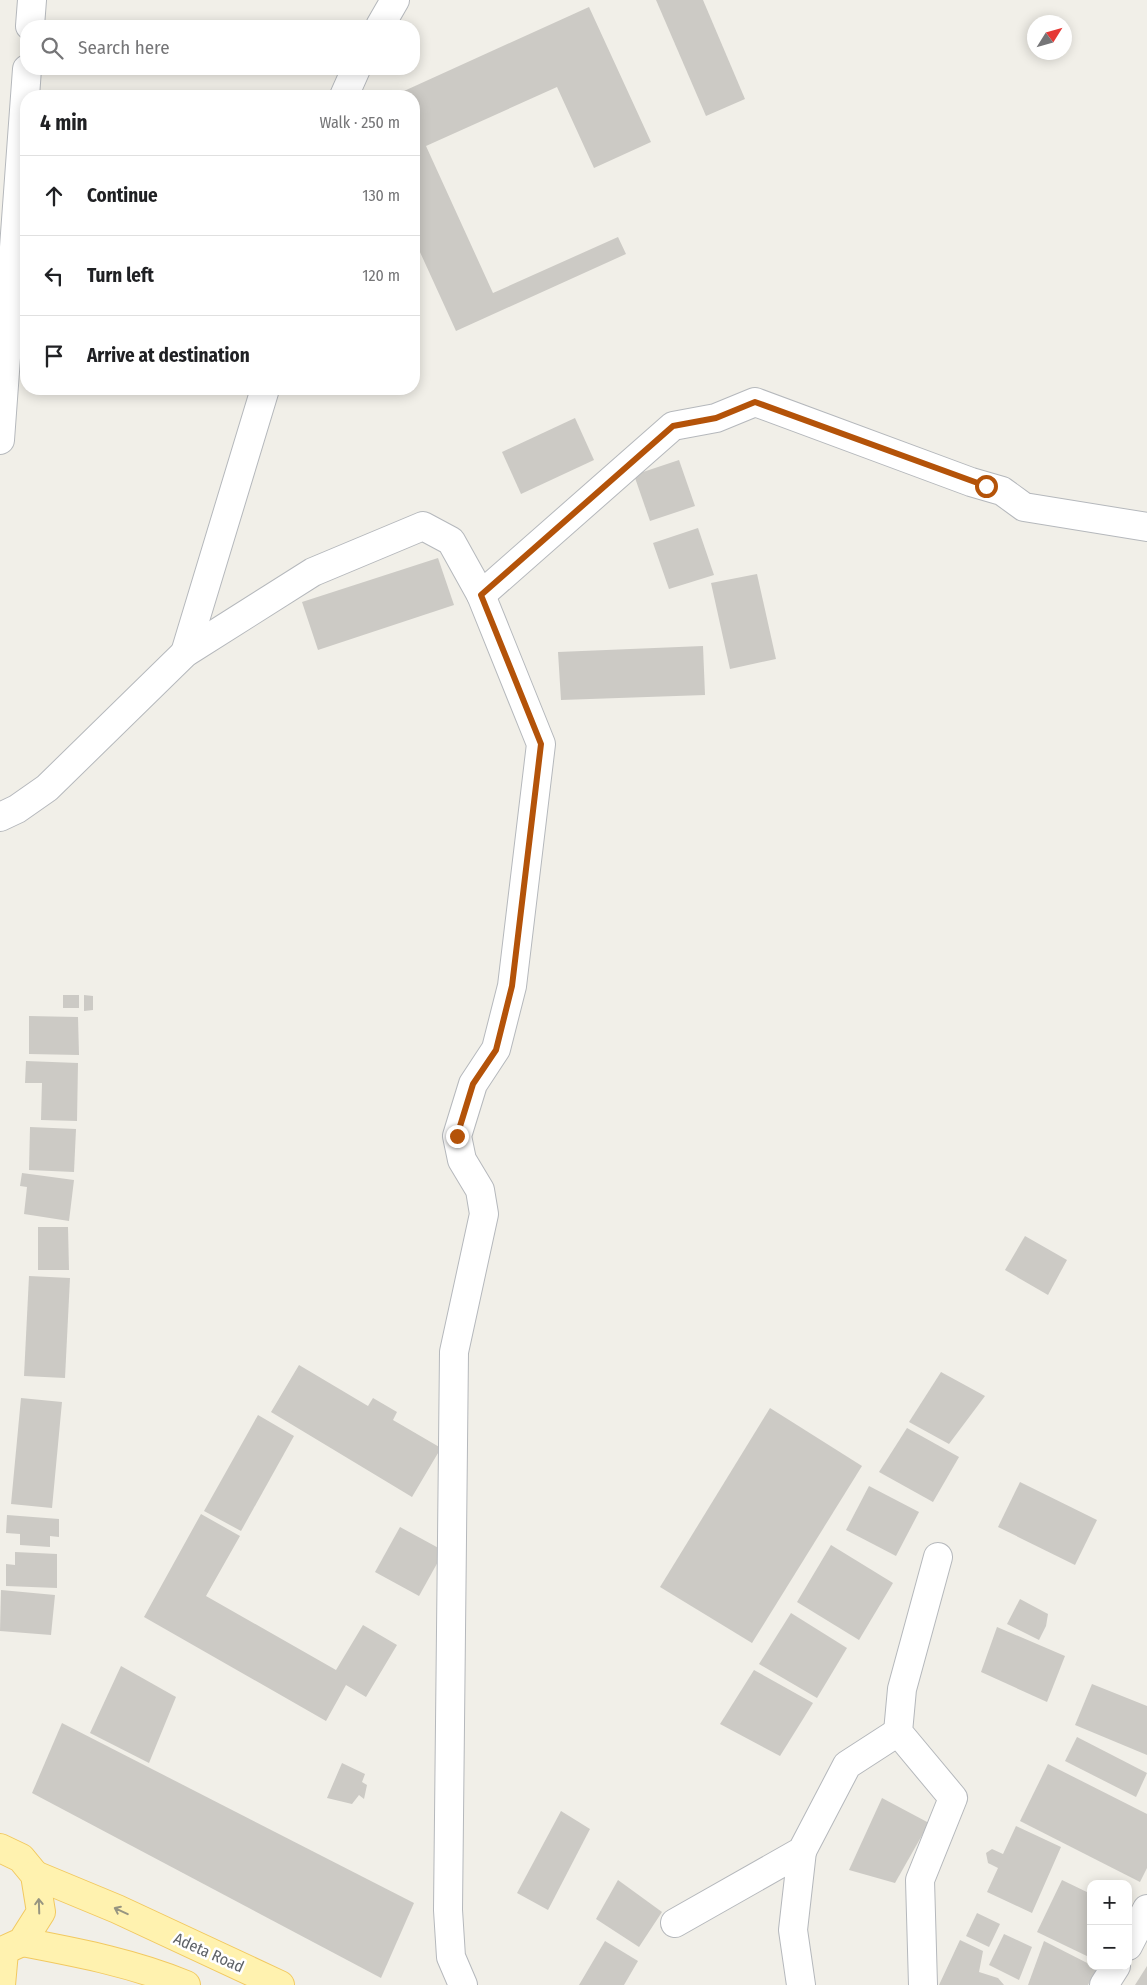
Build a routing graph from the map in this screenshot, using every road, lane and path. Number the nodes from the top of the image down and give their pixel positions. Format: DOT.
graph roads {
  1 [pos="32,0"];
  2 [pos="395,0"];
  3 [pos="30,20"];
  4 [pos="383,20"];
  5 [pos="28,75"];
  6 [pos="353,75"];
  7 [pos="26,90"];
  8 [pos="347,90"];
  9 [pos="20,175"];
  10 [pos="263,395"];
  11 [pos="0,440"];
  12 [pos="1147,527"];
  13 [pos="481,595"];
  14 [pos="185,653"];
  15 [pos="0,817"];
  16 [pos="938,1557"];
  17 [pos="898,1732"];
  18 [pos="0,1838"];
  19 [pos="0,1848"];
  20 [pos="802,1851"];
  21 [pos="36,1875"];
  22 [pos="1147,1909"];
  23 [pos="676,1923"];
  24 [pos="1137,1942"];
  25 [pos="9,1949"];
  26 [pos="1113,1970"];
  27 [pos="1,1985"];
  28 [pos="186,1985"];
  29 [pos="280,1985"];
  30 [pos="463,1985"];
  31 [pos="801,1985"];
  32 [pos="923,1985"];
  33 [pos="1104,1985"];
  1 -- 3 [label="street"];
  2 -- 4 [label="street"];
  5 -- 7 [label="street"];
  6 -- 8 [label="street"];
  9 -- 11 [label="street"];
  10 -- 14 [label="street"];
  12 -- 13 [label="street"];
  13 -- 14 [label="street"];
  13 -- 30 [label="street"];
  14 -- 15 [label="street"];
  16 -- 17 [label="street"];
  17 -- 20 [label="street"];
  17 -- 32 [label="street"];
  18 -- 19 [label="street"];
  19 -- 21 [label="main road"];
  20 -- 23 [label="street"];
  20 -- 31 [label="street"];
  25 -- 21 [label="main road, one-way"];
  29 -- 21 [label="main road, Adeta Road, one-way"];
  22 -- 24 [label="street"];
  25 -- 27 [label="main road"];
  25 -- 28 [label="main road"];
  26 -- 33 [label="street"];
}
